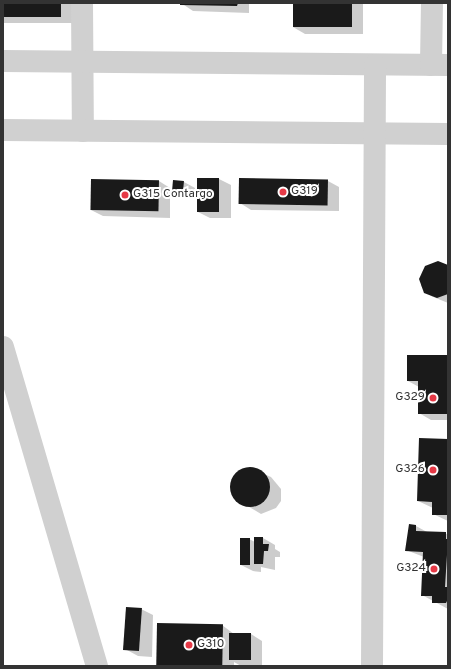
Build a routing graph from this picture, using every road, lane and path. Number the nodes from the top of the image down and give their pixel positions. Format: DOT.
graph roads {
  1 [pos="82,3"];
  2 [pos="432,3"];
  3 [pos="3,60"];
  4 [pos="82,62"];
  5 [pos="376,65"];
  6 [pos="440,65"];
  7 [pos="3,130"];
  8 [pos="83,131"];
  9 [pos="374,133"];
  10 [pos="448,134"];
  11 [pos="3,347"];
  12 [pos="97,666"];
  13 [pos="372,666"];
  1 -- 4 [label="lane"];
  2 -- 6 [label="lane"];
  3 -- 4 [label="lane"];
  4 -- 5 [label="lane"];
  4 -- 8 [label="lane"];
  5 -- 6 [label="lane"];
  5 -- 9 [label="lane"];
  7 -- 8 [label="lane"];
  8 -- 9 [label="lane"];
  9 -- 10 [label="lane"];
  9 -- 13 [label="lane"];
  11 -- 12 [label="lane"];
}
